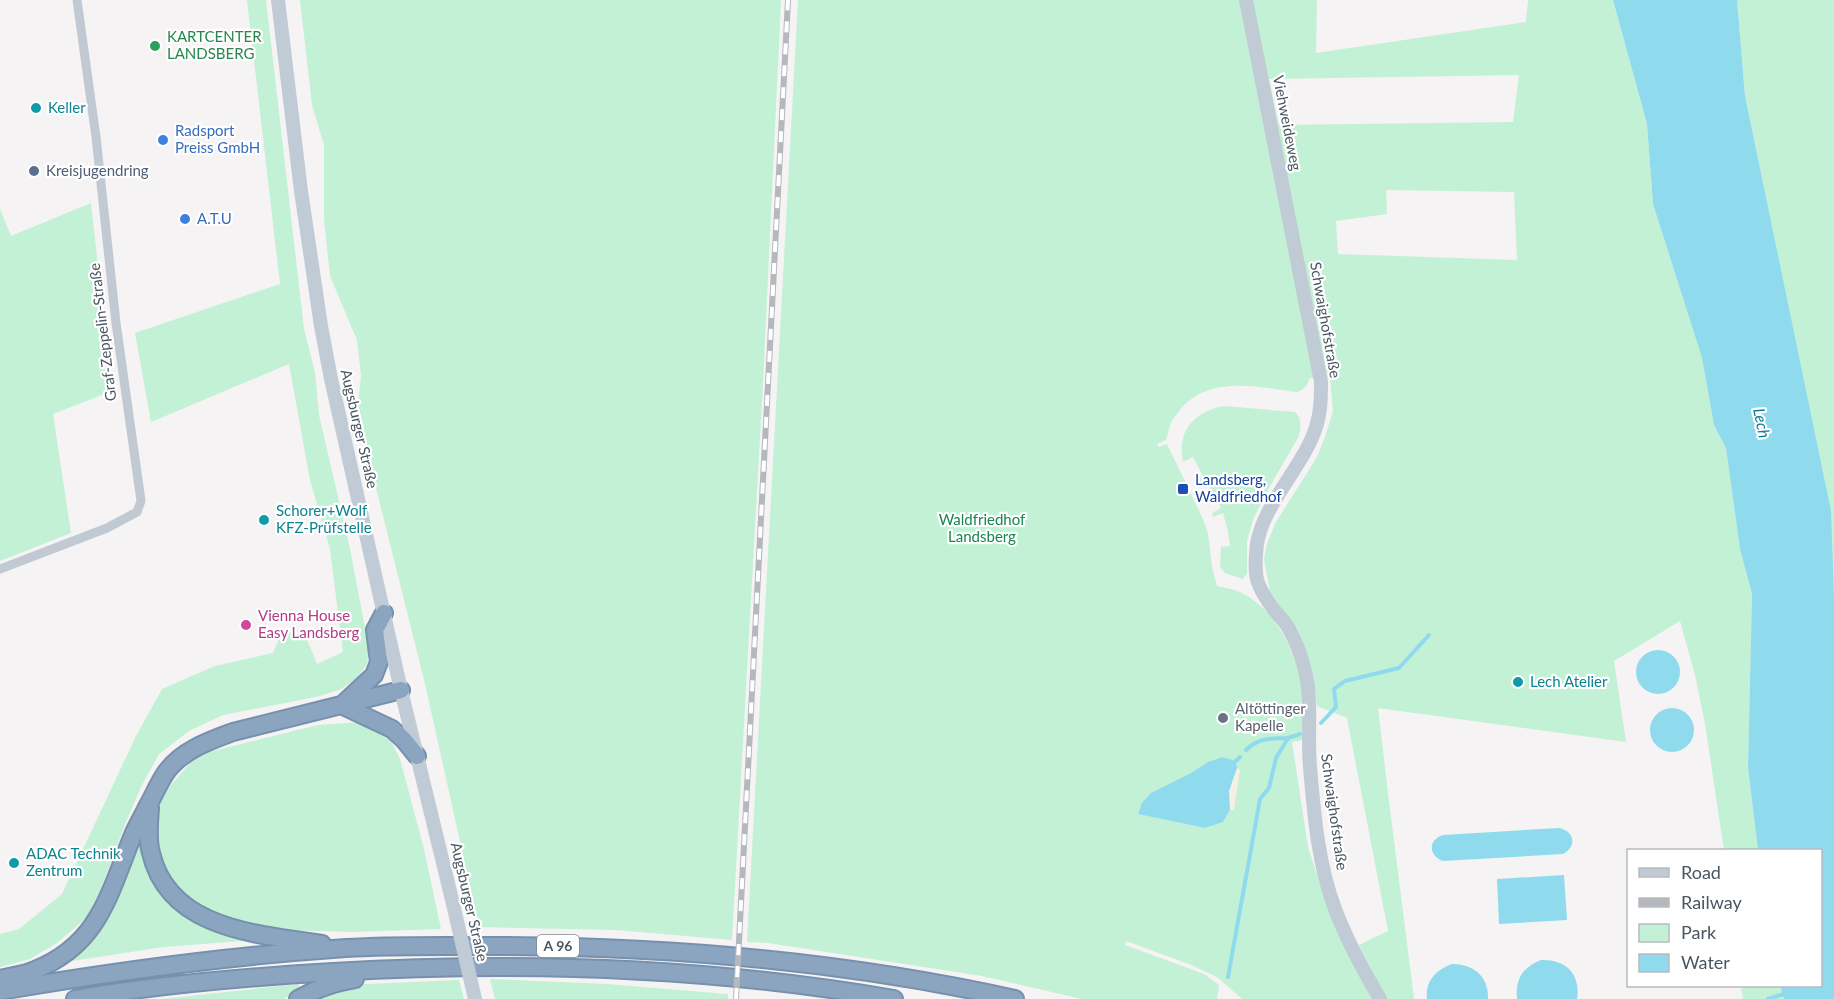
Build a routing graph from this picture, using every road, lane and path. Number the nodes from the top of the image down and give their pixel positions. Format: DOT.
graph roads {
  1 [pos="77,0"];
  2 [pos="278,0"];
  3 [pos="1246,0"];
  4 [pos="1296,253"];
  5 [pos="0,569"];
  6 [pos="384,612"];
  7 [pos="401,690"];
  8 [pos="341,705"];
  9 [pos="417,756"];
  10 [pos="150,801"];
  11 [pos="349,948"];
  12 [pos="424,968"];
  13 [pos="0,979"];
  14 [pos="0,991"];
  15 [pos="75,999"];
  16 [pos="298,999"];
  17 [pos="475,999"];
  18 [pos="894,999"];
  19 [pos="1015,999"];
  20 [pos="1380,999"];
  1 -- 5 [label="street, Graf-Zeppelin-Straße"];
  2 -- 6 [label="street, Augsburger Straße"];
  3 -- 4 [label="street, Viehweideweg"];
  4 -- 20 [label="street, Schwaighofstraße"];
  6 -- 7 [label="street, Augsburger Straße"];
  6 -- 8 [label="highway"];
  7 -- 8 [label="highway"];
  7 -- 9 [label="street, Augsburger Straße"];
  8 -- 9 [label="highway"];
  8 -- 10 [label="highway"];
  9 -- 17 [label="street, Augsburger Straße, bridge"];
  10 -- 11 [label="highway"];
  10 -- 13 [label="highway"];
  11 -- 14 [label="highway, A 96"];
  11 -- 19 [label="highway, A 96"];
  12 -- 15 [label="highway, A 96"];
  12 -- 16 [label="highway"];
  12 -- 18 [label="highway, A 96"];
}
